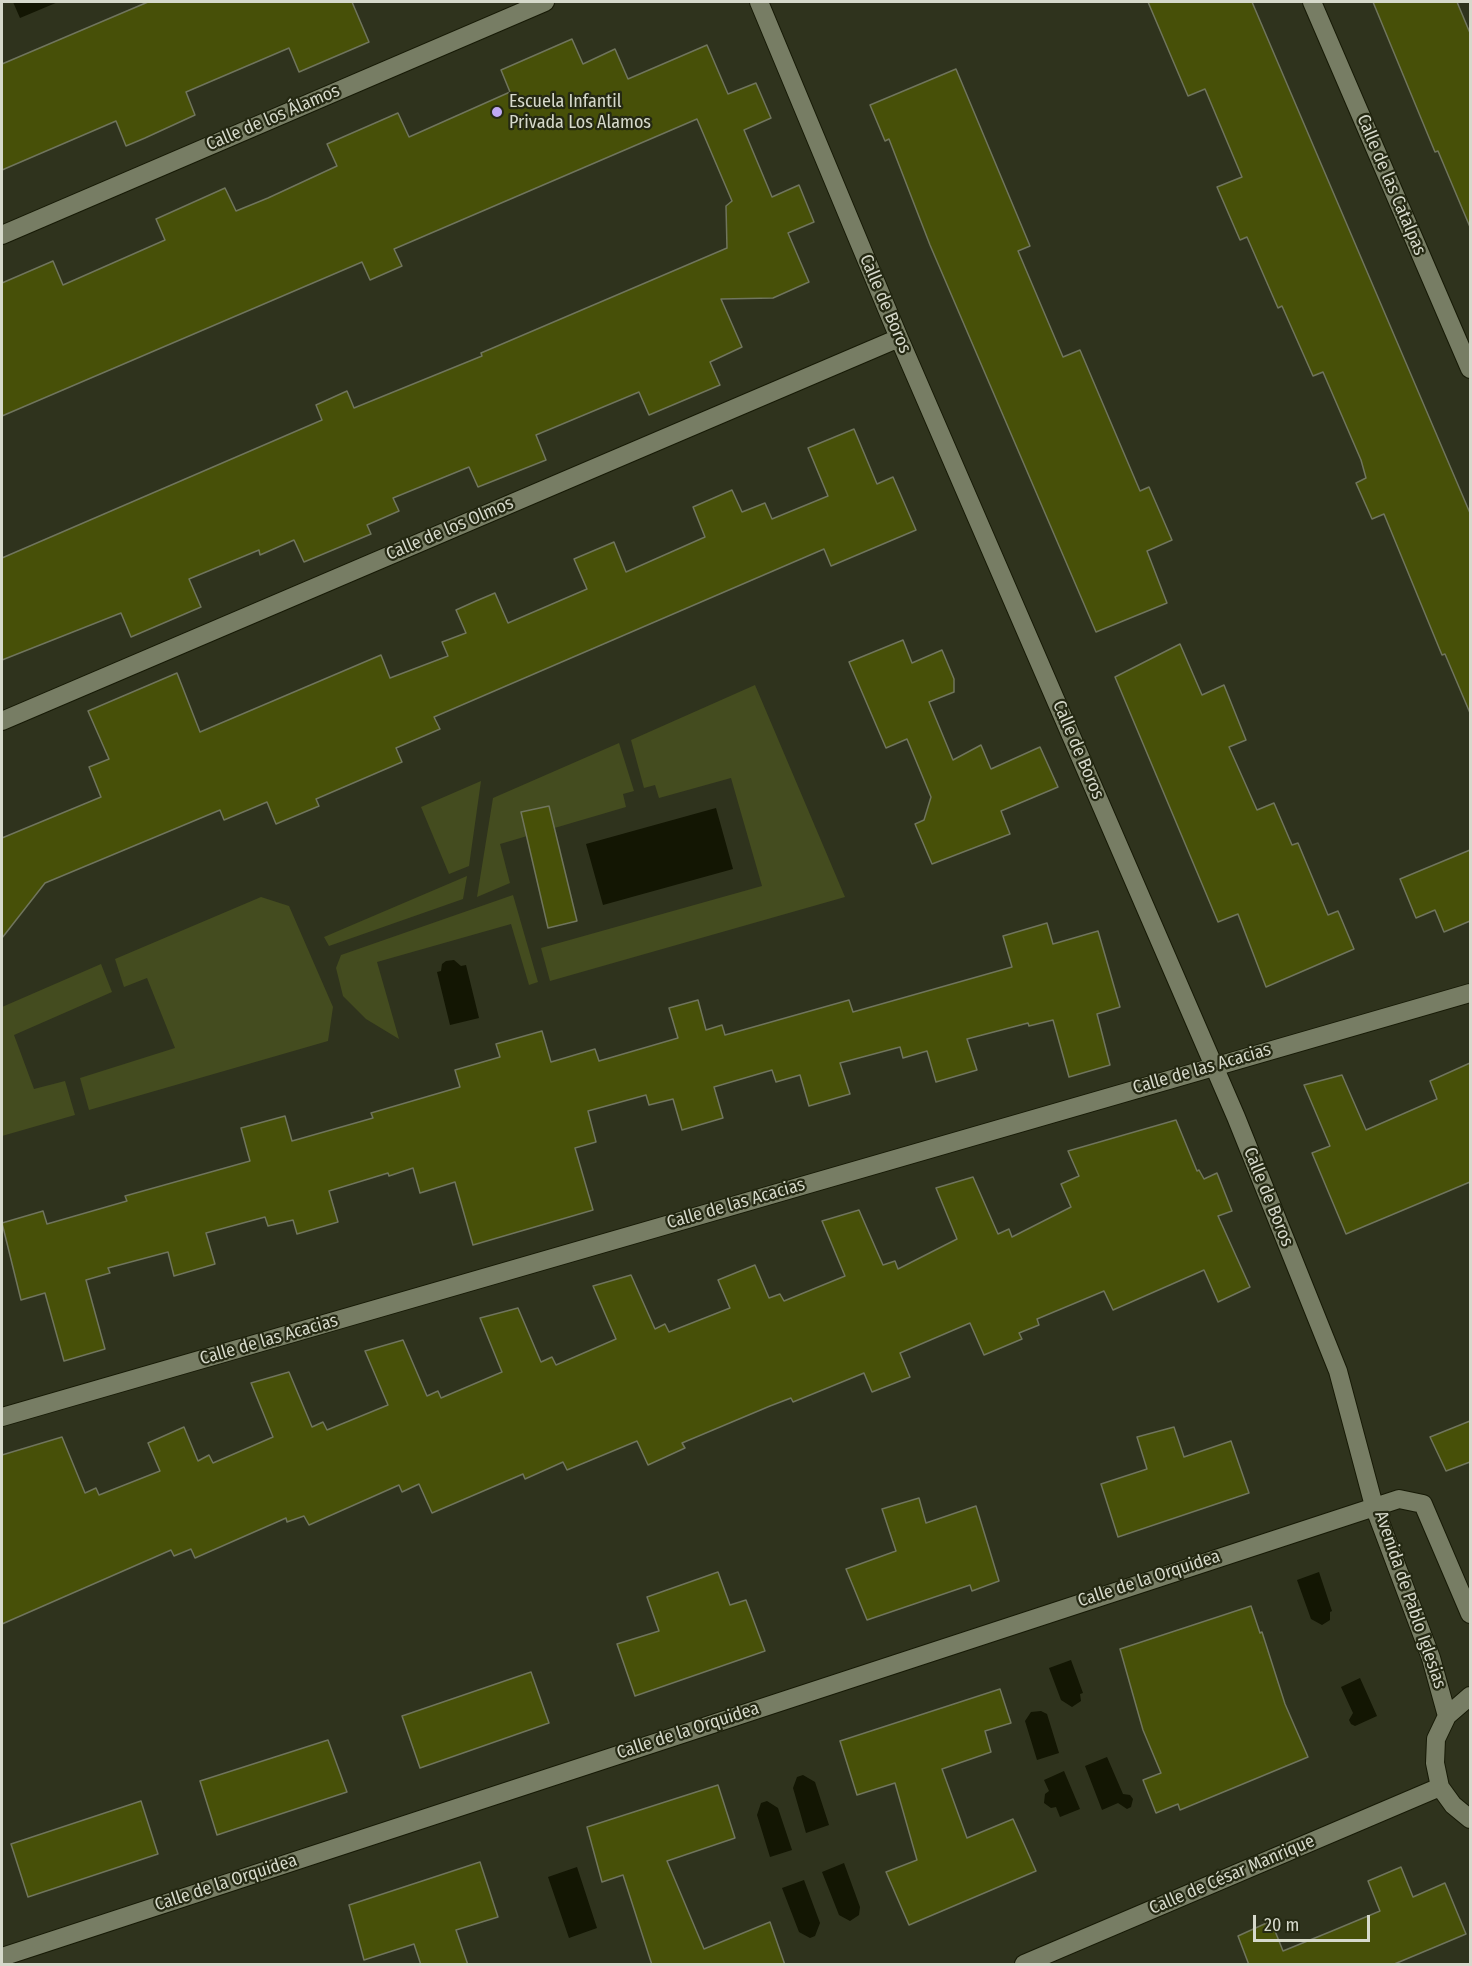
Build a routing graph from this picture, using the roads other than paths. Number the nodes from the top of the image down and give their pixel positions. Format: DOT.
graph roads {
  1 [pos="545,2"];
  2 [pos="759,2"];
  3 [pos="1312,2"];
  4 [pos="2,235"];
  5 [pos="899,338"];
  6 [pos="1470,369"];
  7 [pos="2,721"];
  8 [pos="1470,993"];
  9 [pos="1215,1065"];
  10 [pos="2,1417"];
  11 [pos="1374,1506"];
  12 [pos="1470,1614"];
  13 [pos="1470,1696"];
  14 [pos="1447,1716"];
  15 [pos="1440,1786"];
  16 [pos="1470,1819"];
  17 [pos="2,1957"];
  18 [pos="1024,1965"];
  1 -- 4 [label="street, Calle de los Álamos"];
  2 -- 5 [label="street, Calle de Boros"];
  3 -- 6 [label="street, Calle de las Catalpas"];
  5 -- 7 [label="street, Calle de los Olmos"];
  5 -- 9 [label="street, Calle de Boros"];
  8 -- 9 [label="street, Calle de las Acacias"];
  9 -- 10 [label="street, Calle de las Acacias"];
  9 -- 11 [label="street, Calle de Boros"];
  11 -- 12 [label="street, Avenida de Pablo Iglesias"];
  11 -- 14 [label="street, Avenida de Pablo Iglesias"];
  11 -- 17 [label="street, Calle de la Orquidea"];
  13 -- 14 [label="street"];
  14 -- 15 [label="street"];
  15 -- 16 [label="street"];
  15 -- 18 [label="street, Calle de César Manrique"];
}
